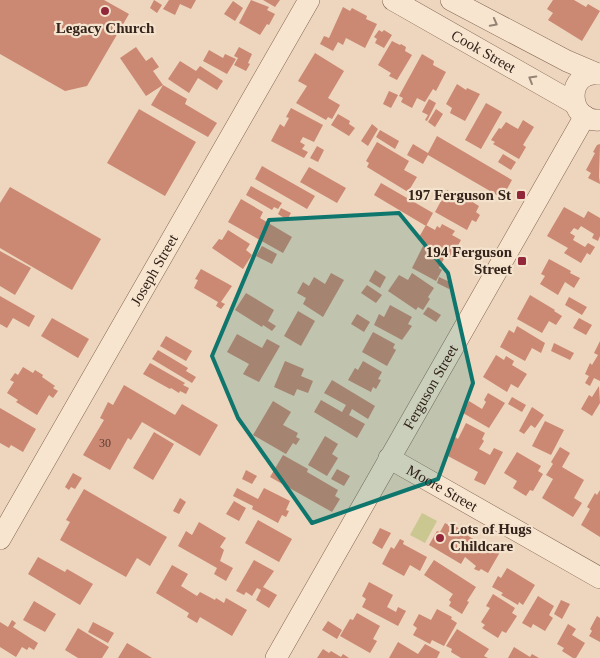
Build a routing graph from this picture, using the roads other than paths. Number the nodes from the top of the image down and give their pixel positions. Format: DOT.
graph roads {
  1 [pos="309,0"];
  2 [pos="393,0"];
  3 [pos="451,0"];
  4 [pos="599,74"];
  5 [pos="591,116"];
  6 [pos="389,458"];
  7 [pos="0,539"];
  8 [pos="600,578"];
  9 [pos="276,658"];
  1 -- 7 [label="street, Joseph Street"];
  5 -- 2 [label="street, Cook Street, one-way"];
  3 -- 4 [label="street, Cook Street, one-way"];
  4 -- 5 [label="street, Ferguson Street"];
  5 -- 6 [label="street, Ferguson Street"];
  6 -- 8 [label="street, Moore Street"];
  6 -- 9 [label="street, Ferguson Street"];
}
